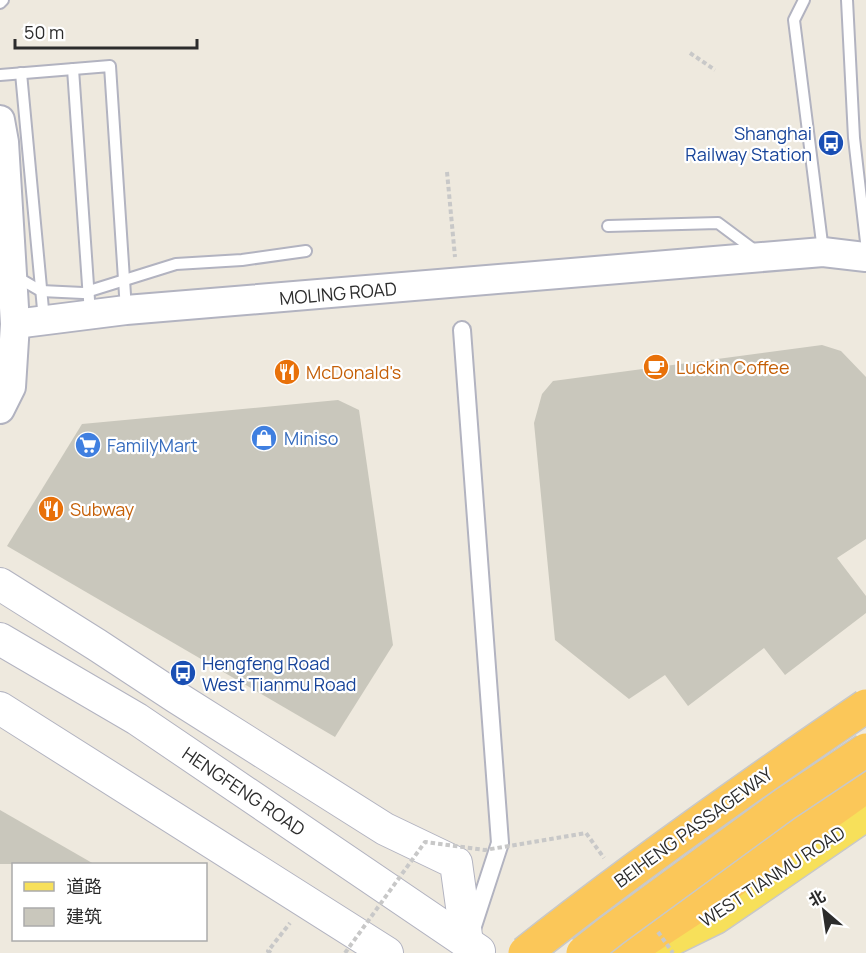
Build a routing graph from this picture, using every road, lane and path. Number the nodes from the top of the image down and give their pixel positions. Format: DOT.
graph roads {
  1 [pos="804,0"];
  2 [pos="847,0"];
  3 [pos="690,52"];
  4 [pos="73,69"];
  5 [pos="715,70"];
  6 [pos="21,73"];
  7 [pos="0,75"];
  8 [pos="0,120"];
  9 [pos="447,172"];
  10 [pos="608,226"];
  11 [pos="866,242"];
  12 [pos="454,248"];
  13 [pos="306,251"];
  14 [pos="823,252"];
  15 [pos="764,257"];
  16 [pos="866,257"];
  17 [pos="12,275"];
  18 [pos="124,280"];
  19 [pos="41,291"];
  20 [pos="90,303"];
  21 [pos="126,310"];
  22 [pos="44,321"];
  23 [pos="15,324"];
  24 [pos="462,330"];
  25 [pos="0,409"];
  26 [pos="0,584"];
  27 [pos="0,639"];
  28 [pos="97,645"];
  29 [pos="76,685"];
  30 [pos="0,708"];
  31 [pos="866,708"];
  32 [pos="866,750"];
  33 [pos="866,775"];
  34 [pos="866,786"];
  35 [pos="866,814"];
  36 [pos="485,850"];
  37 [pos="306,901"];
  38 [pos="475,948"];
  39 [pos="271,953"];
  40 [pos="345,953"];
  41 [pos="387,953"];
  42 [pos="520,953"];
  43 [pos="525,953"];
  44 [pos="583,953"];
  45 [pos="614,953"];
  46 [pos="625,953"];
  47 [pos="644,953"];
  1 -- 14 [label="lane"];
  2 -- 11 [label="lane"];
  3 -- 5 [label="path"];
  4 -- 6 [label="lane"];
  4 -- 18 [label="lane"];
  4 -- 20 [label="lane"];
  6 -- 7 [label="lane"];
  6 -- 19 [label="lane"];
  8 -- 17 [label="street"];
  9 -- 12 [label="path"];
  10 -- 15 [label="lane"];
  13 -- 18 [label="lane"];
  14 -- 15 [label="street, MOLING ROAD"];
  14 -- 16 [label="street, MOLING ROAD"];
  15 -- 21 [label="street, MOLING ROAD"];
  17 -- 19 [label="lane"];
  17 -- 23 [label="street"];
  18 -- 20 [label="lane"];
  18 -- 21 [label="lane"];
  19 -- 20 [label="lane"];
  19 -- 22 [label="lane"];
  20 -- 21 [label="street, MOLING ROAD"];
  20 -- 22 [label="street, MOLING ROAD"];
  22 -- 23 [label="street, MOLING ROAD"];
  23 -- 25 [label="street"];
  24 -- 38 [label="street"];
  26 -- 28 [label="main road"];
  27 -- 29 [label="main road, HENGFENG ROAD"];
  28 -- 29 [label="main road"];
  28 -- 38 [label="main road"];
  29 -- 38 [label="main road, HENGFENG ROAD"];
  30 -- 37 [label="main road"];
  31 -- 42 [label="main road"];
  31 -- 43 [label="highway, BEIHENG PASSAGEWAY, bridge"];
  32 -- 44 [label="highway, BEIHENG PASSAGEWAY, bridge"];
  33 -- 45 [label="main road"];
  34 -- 46 [label="highway"];
  35 -- 47 [label="main road, WEST TIANMU ROAD"];
  36 -- 40 [label="path, bridge"];
  37 -- 39 [label="path"];
  37 -- 41 [label="main road"];
}
